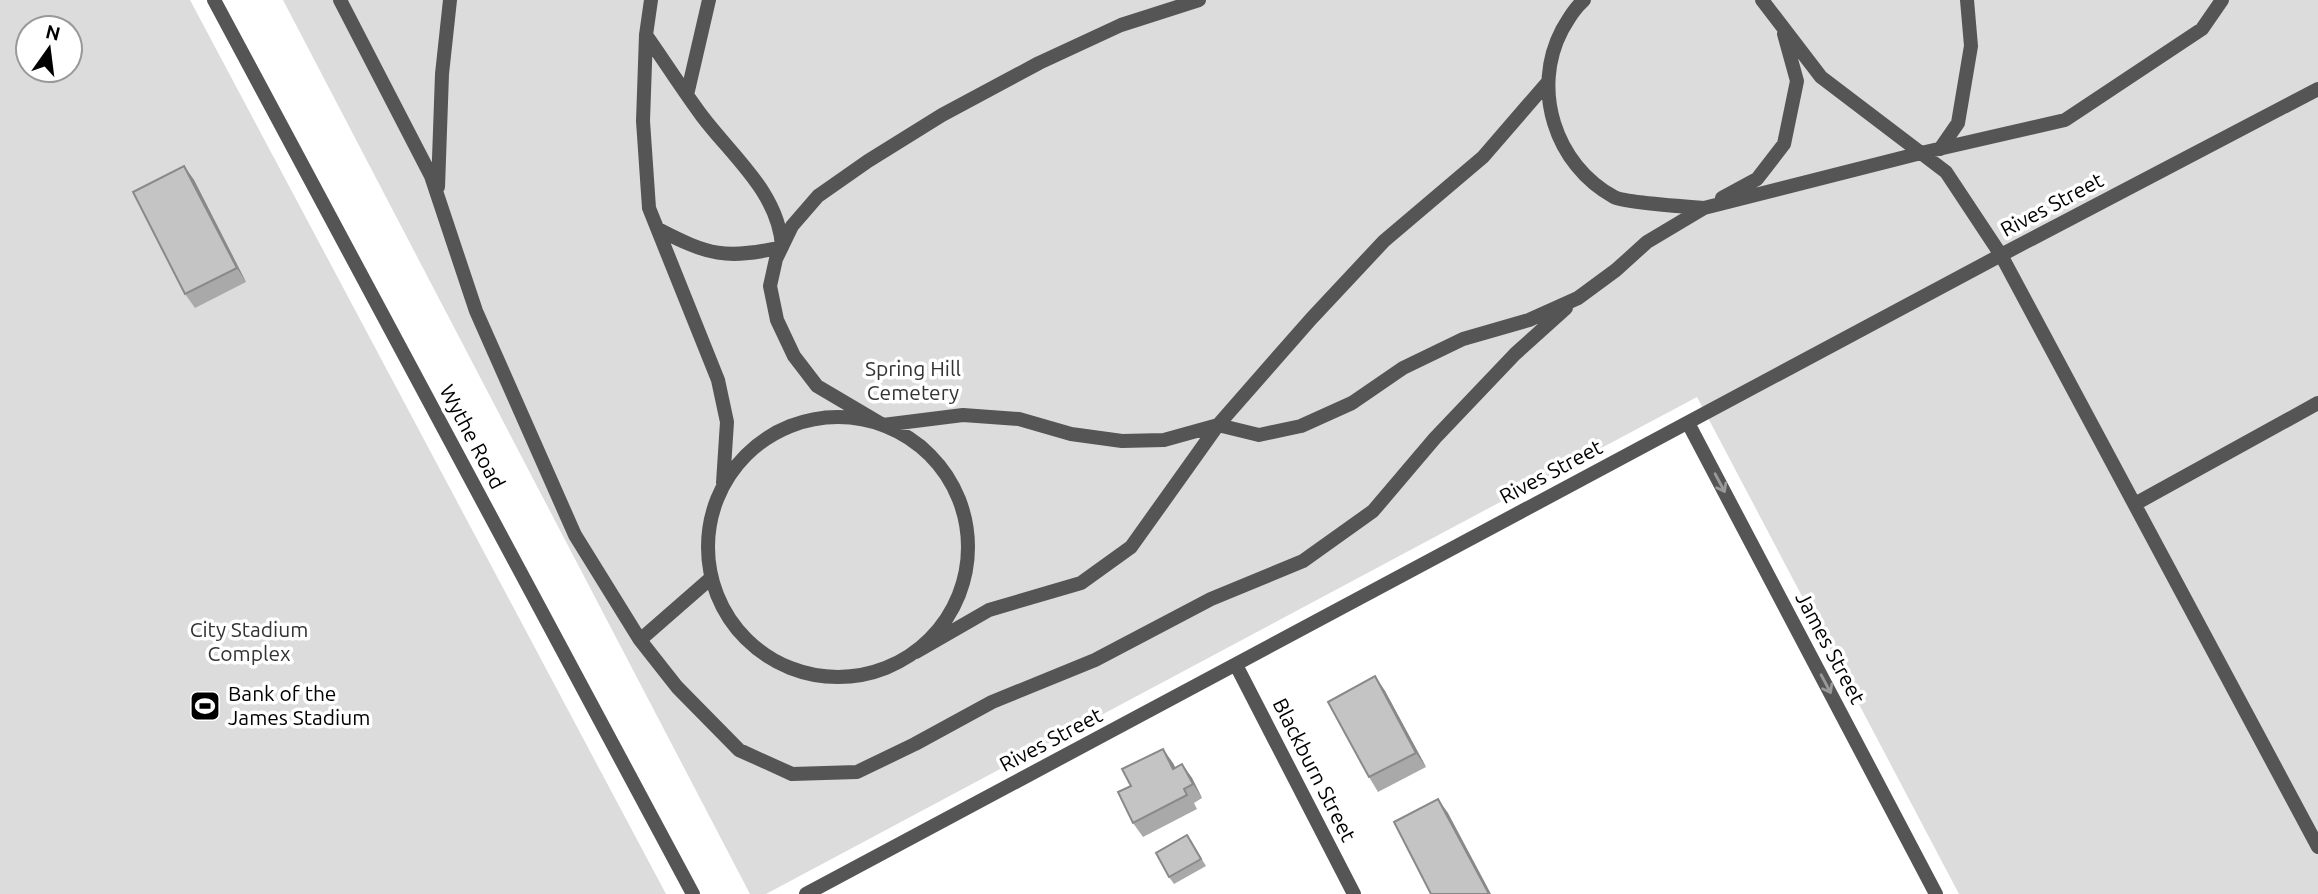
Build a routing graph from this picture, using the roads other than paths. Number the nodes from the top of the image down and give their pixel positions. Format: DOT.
graph roads {
  1 [pos="214,0"];
  2 [pos="340,0"];
  3 [pos="450,0"];
  4 [pos="651,0"];
  5 [pos="709,0"];
  6 [pos="1199,0"];
  7 [pos="1584,0"];
  8 [pos="1760,0"];
  9 [pos="1967,0"];
  10 [pos="2222,0"];
  11 [pos="646,35"];
  12 [pos="1547,83"];
  13 [pos="2318,89"];
  14 [pos="687,95"];
  15 [pos="1940,149"];
  16 [pos="1922,153"];
  17 [pos="438,198"];
  18 [pos="1703,208"];
  19 [pos="658,229"];
  20 [pos="782,247"];
  21 [pos="2001,255"];
  22 [pos="1578,298"];
  23 [pos="2318,403"];
  24 [pos="1688,422"];
  25 [pos="883,425"];
  26 [pos="1218,425"];
  27 [pos="723,485"];
  28 [pos="2135,504"];
  29 [pos="711,578"];
  30 [pos="640,640"];
  31 [pos="916,652"];
  32 [pos="1236,665"];
  33 [pos="2318,847"];
  34 [pos="693,894"];
  35 [pos="806,894"];
  36 [pos="1354,894"];
  37 [pos="1936,894"];
  1 -- 34 [label="street, Wythe Road"];
  2 -- 17 [label="street"];
  3 -- 17 [label="street"];
  4 -- 11 [label="street"];
  5 -- 14 [label="street"];
  6 -- 20 [label="street"];
  7 -- 12 [label="street"];
  8 -- 16 [label="street"];
  8 -- 18 [label="street"];
  9 -- 15 [label="street"];
  10 -- 15 [label="street"];
  11 -- 14 [label="street"];
  11 -- 19 [label="street"];
  12 -- 18 [label="street"];
  12 -- 26 [label="street"];
  13 -- 21 [label="street, Rives Street"];
  14 -- 20 [label="street"];
  15 -- 16 [label="street"];
  16 -- 18 [label="street"];
  16 -- 21 [label="street"];
  17 -- 30 [label="street"];
  18 -- 22 [label="street"];
  19 -- 20 [label="street"];
  19 -- 27 [label="street"];
  20 -- 25 [label="street"];
  21 -- 24 [label="street, Rives Street"];
  21 -- 28 [label="street"];
  22 -- 26 [label="street"];
  22 -- 30 [label="street"];
  23 -- 28 [label="street"];
  24 -- 32 [label="street, Rives Street"];
  24 -- 37 [label="street, James Street, one-way"];
  25 -- 26 [label="street"];
  25 -- 27 [label="street"];
  25 -- 31 [label="street"];
  26 -- 31 [label="street"];
  27 -- 29 [label="street"];
  28 -- 33 [label="street"];
  29 -- 30 [label="street"];
  29 -- 31 [label="street"];
  32 -- 35 [label="street, Rives Street"];
  32 -- 36 [label="street, Blackburn Street"];
}
